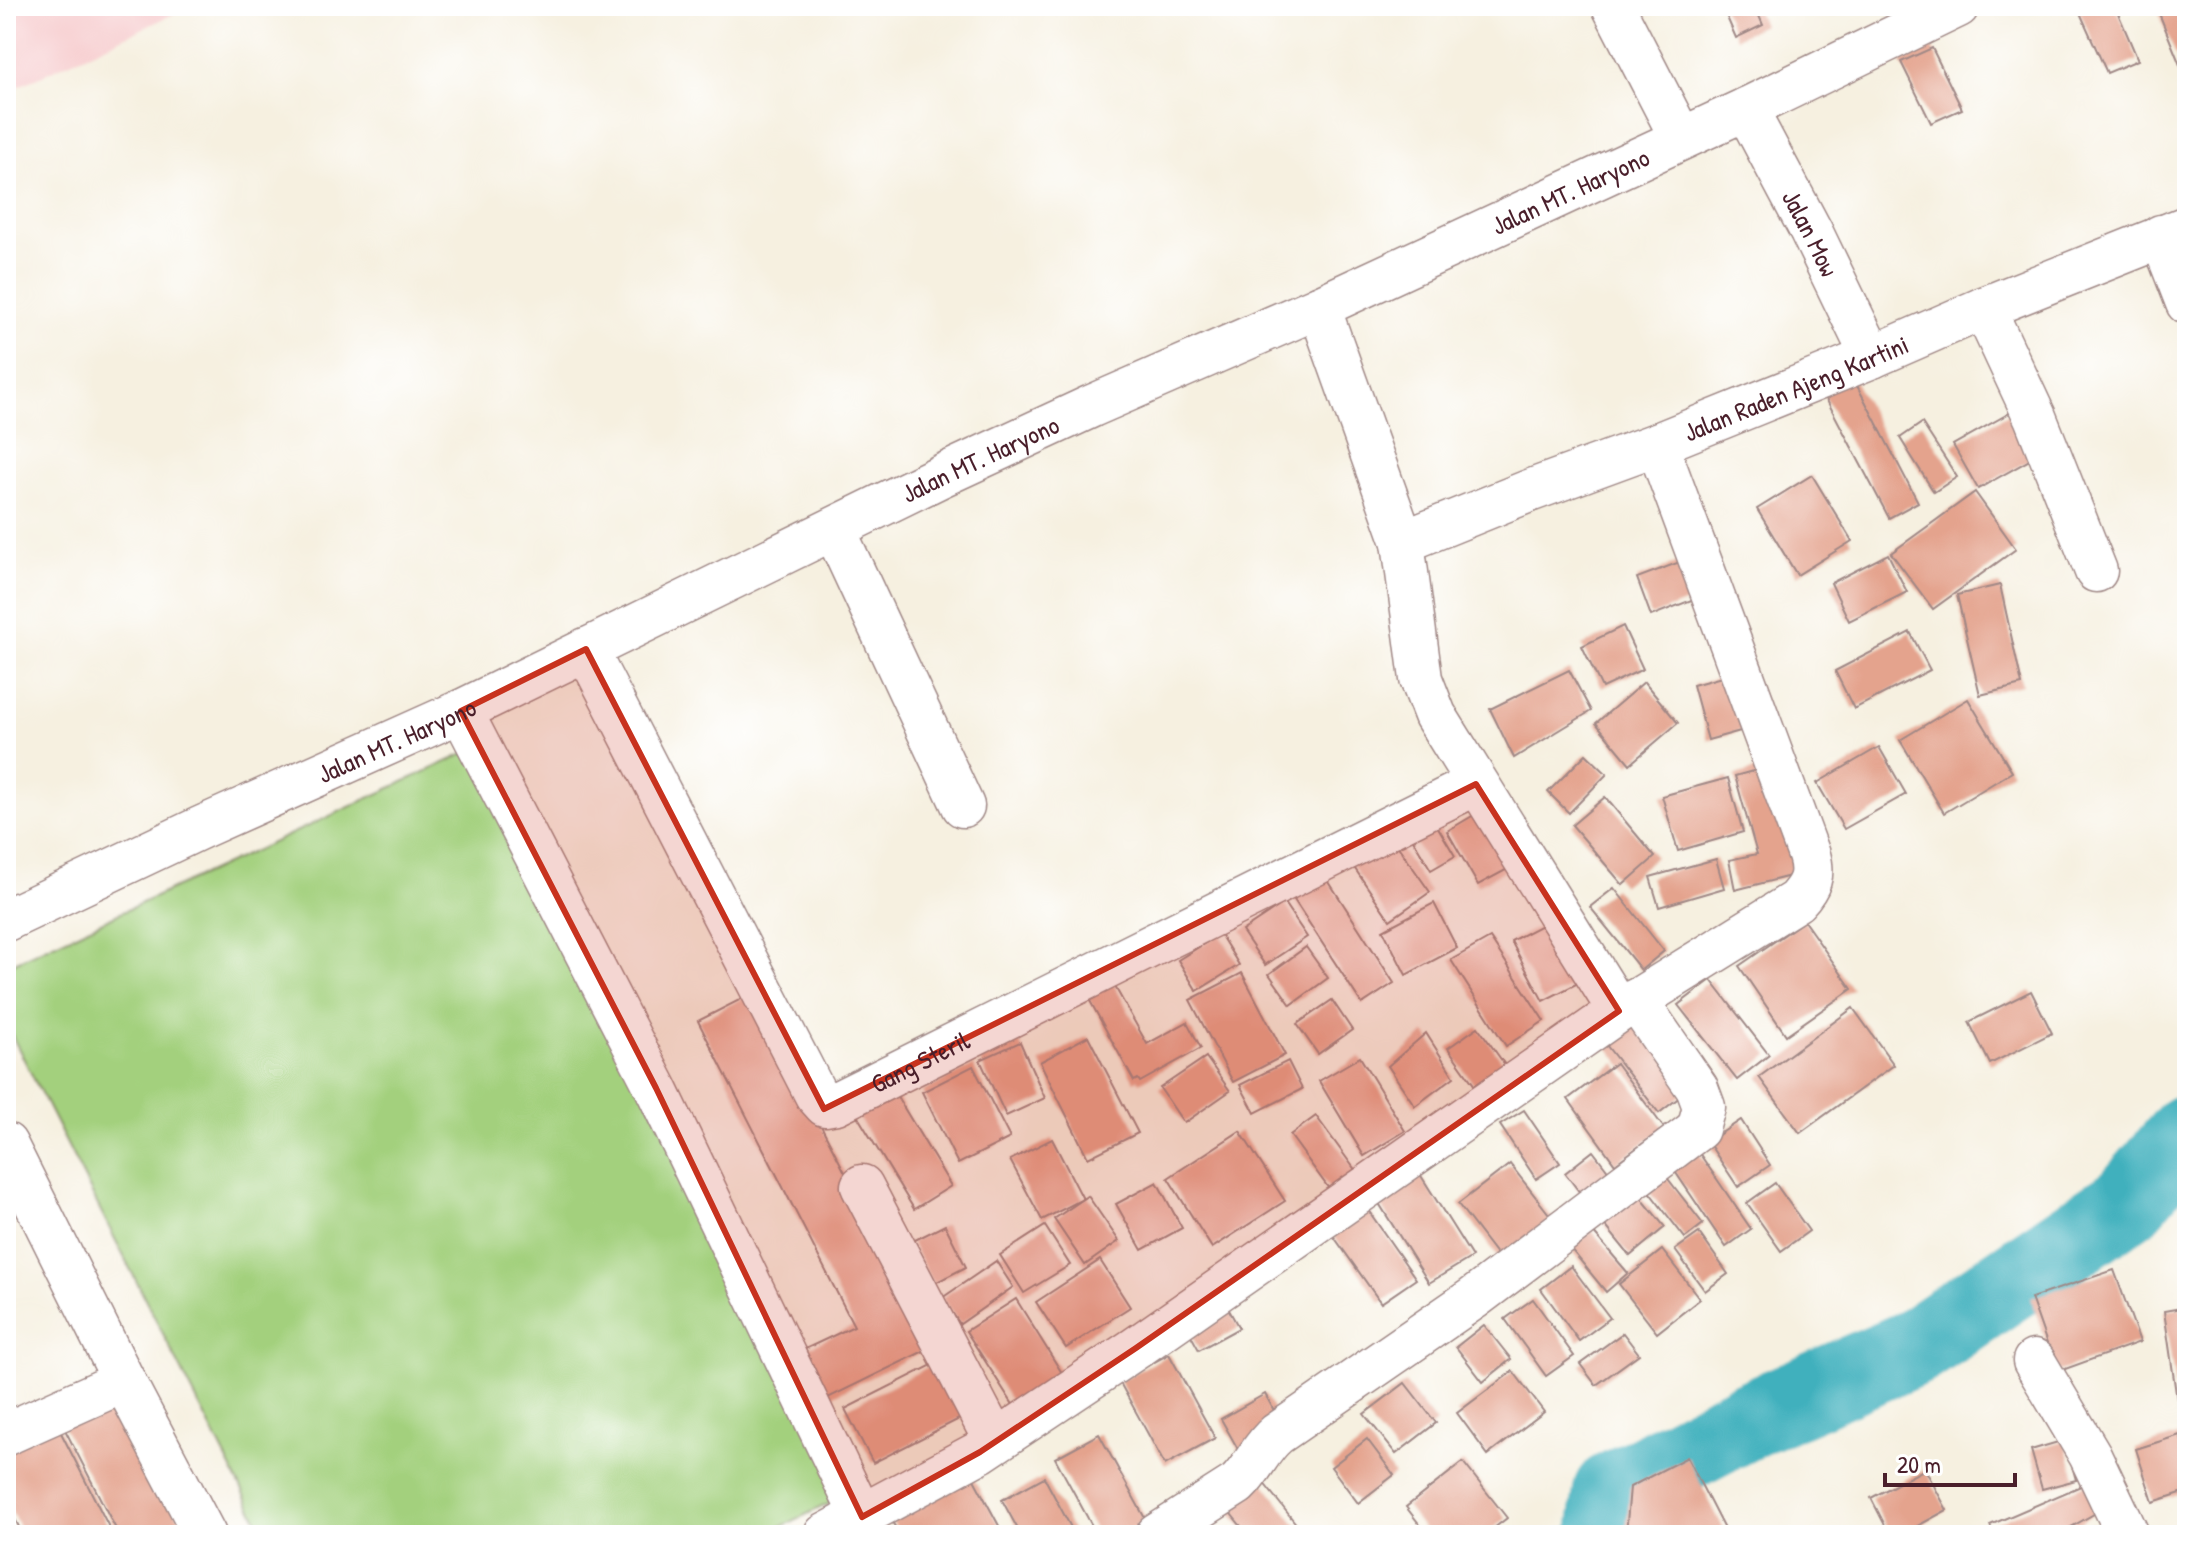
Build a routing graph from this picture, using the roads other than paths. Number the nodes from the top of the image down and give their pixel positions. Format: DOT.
graph roads {
  1 [pos="1613,6"];
  2 [pos="1958,6"];
  3 [pos="1746,109"];
  4 [pos="1681,138"];
  5 [pos="2174,231"];
  6 [pos="2187,303"];
  7 [pos="1319,307"];
  8 [pos="1984,308"];
  9 [pos="1872,357"];
  10 [pos="1657,444"];
  11 [pos="834,529"];
  12 [pos="1403,542"];
  13 [pos="2096,571"];
  14 [pos="586,649"];
  15 [pos="461,711"];
  16 [pos="1476,784"];
  17 [pos="963,806"];
  18 [pos="6,920"];
  19 [pos="1627,1006"];
  20 [pos="6,1144"];
  21 [pos="862,1186"];
  22 [pos="2034,1361"];
  23 [pos="124,1381"];
  24 [pos="6,1434"];
  25 [pos="995,1441"];
  26 [pos="843,1526"];
  27 [pos="205,1535"];
  28 [pos="1157,1535"];
  29 [pos="2128,1535"];
  1 -- 4 [label="street"];
  2 -- 3 [label="street, Jalan MT. Haryono"];
  3 -- 4 [label="street, Jalan MT. Haryono"];
  3 -- 9 [label="street, Jalan Mow"];
  4 -- 7 [label="street, Jalan MT. Haryono"];
  5 -- 6 [label="street"];
  5 -- 8 [label="street, Jalan Raden Ajeng Kartini"];
  7 -- 11 [label="street, Jalan MT. Haryono"];
  7 -- 12 [label="street"];
  8 -- 9 [label="street, Jalan Raden Ajeng Kartini"];
  8 -- 13 [label="street"];
  9 -- 10 [label="street, Jalan Raden Ajeng Kartini"];
  10 -- 12 [label="street, Jalan Raden Ajeng Kartini"];
  10 -- 19 [label="street"];
  11 -- 14 [label="street, Jalan MT. Haryono"];
  11 -- 17 [label="street"];
  12 -- 16 [label="street"];
  14 -- 15 [label="street, Jalan MT. Haryono"];
  14 -- 16 [label="street, Gang Steril"];
  15 -- 18 [label="street, Jalan MT. Haryono"];
  15 -- 26 [label="street"];
  16 -- 19 [label="street"];
  19 -- 25 [label="street"];
  19 -- 28 [label="street"];
  20 -- 23 [label="street"];
  21 -- 25 [label="street"];
  22 -- 29 [label="street"];
  23 -- 24 [label="street"];
  23 -- 27 [label="street"];
  25 -- 26 [label="street"];
}
